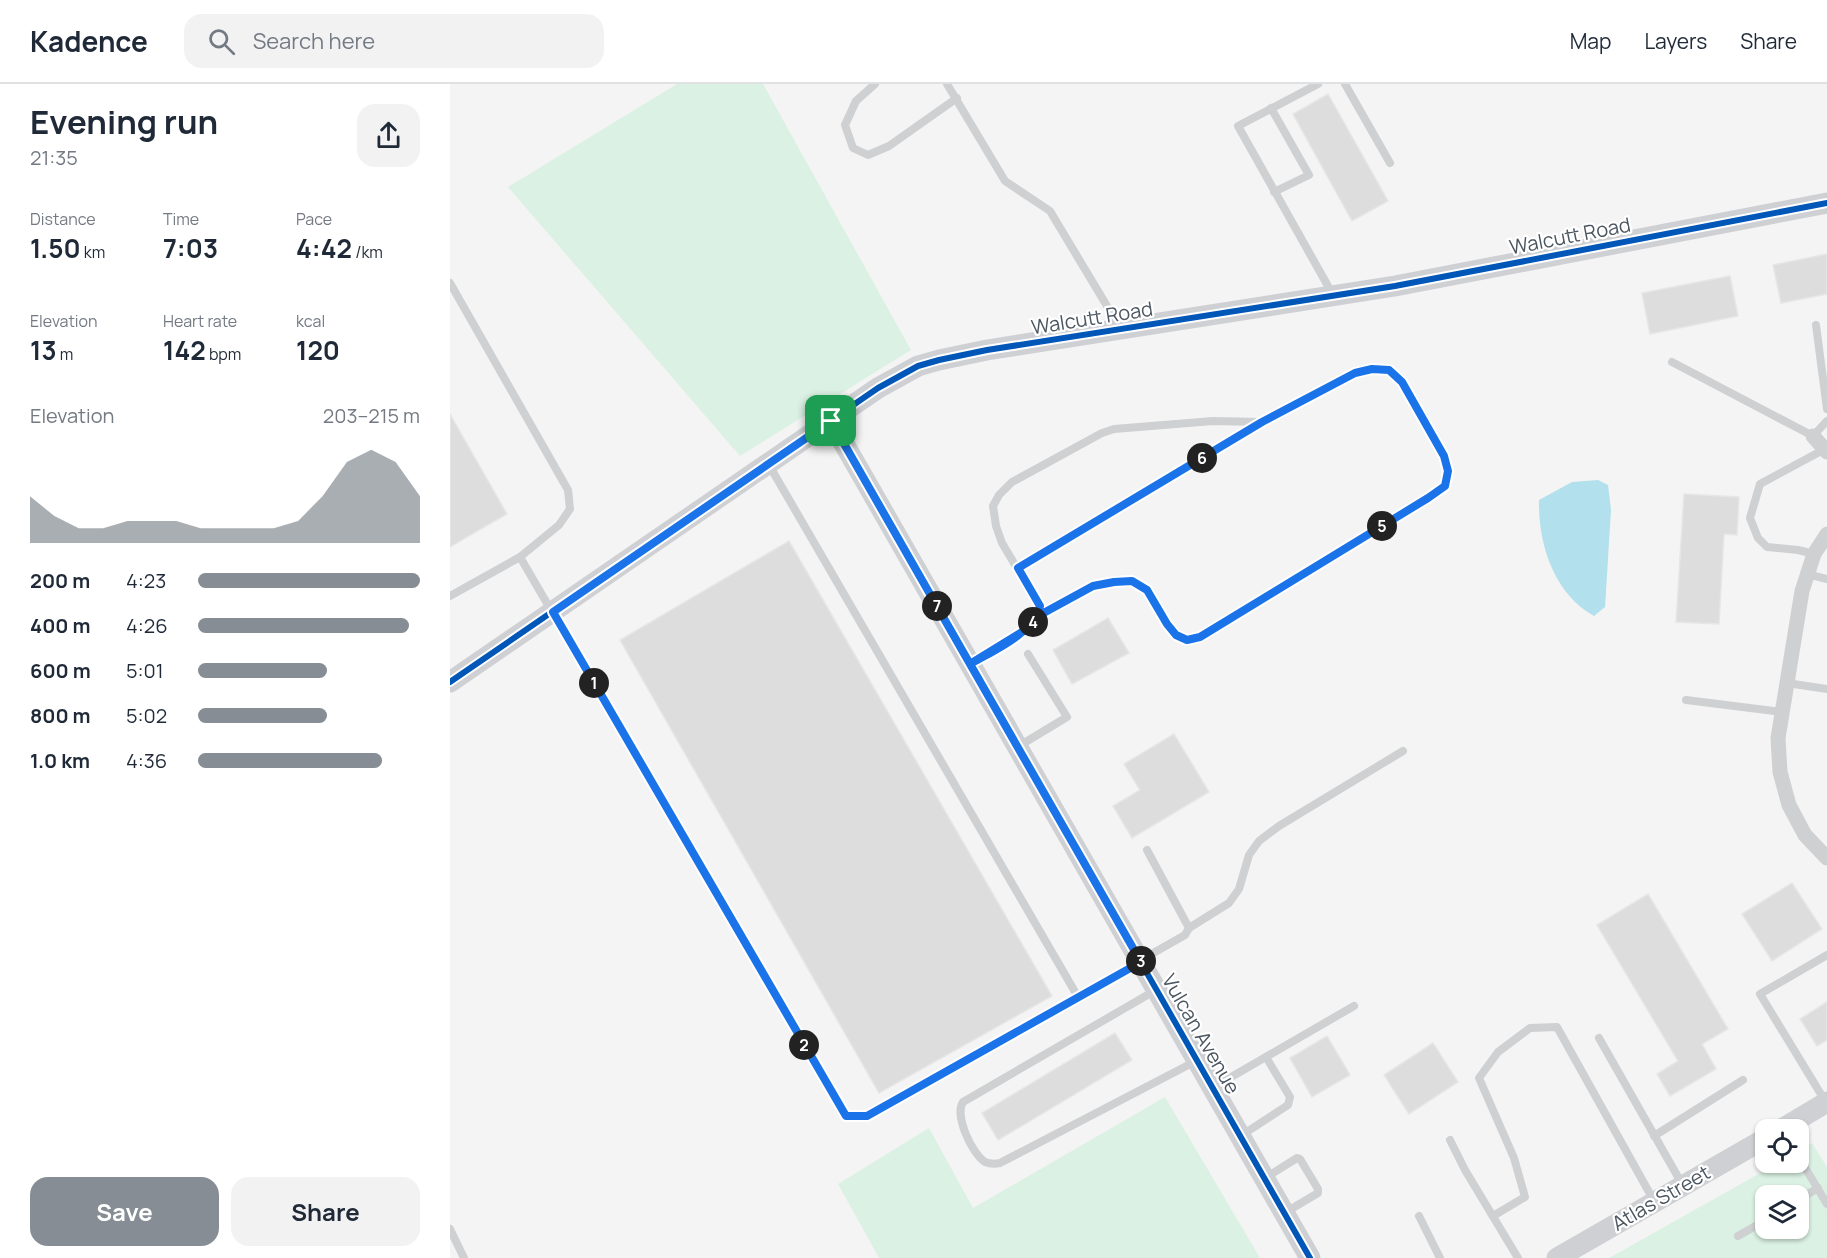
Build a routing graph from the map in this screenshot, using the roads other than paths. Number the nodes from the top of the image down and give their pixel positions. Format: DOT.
graph roads {
  1 [pos="875,84"];
  2 [pos="948,84"];
  3 [pos="1318,84"];
  4 [pos="1345,84"];
  5 [pos="957,98"];
  6 [pos="1271,108"];
  7 [pos="1390,163"];
  8 [pos="1274,192"];
  9 [pos="1827,203"];
  10 [pos="450,283"];
  11 [pos="1333,296"];
  12 [pos="1816,325"];
  13 [pos="1122,330"];
  14 [pos="1672,362"];
  15 [pos="1827,409"];
  16 [pos="831,421"];
  17 [pos="1827,421"];
  18 [pos="1262,422"];
  19 [pos="1813,436"];
  20 [pos="1826,450"];
  21 [pos="768,464"];
  22 [pos="1827,534"];
  23 [pos="1814,554"];
  24 [pos="520,557"];
  25 [pos="1018,568"];
  26 [pos="1807,574"];
  27 [pos="1827,579"];
  28 [pos="450,596"];
  29 [pos="553,612"];
  30 [pos="1038,616"];
  31 [pos="1028,654"];
  32 [pos="970,664"];
  33 [pos="450,682"];
  34 [pos="1786,683"];
  35 [pos="1827,688"];
  36 [pos="1686,700"];
  37 [pos="1782,712"];
  38 [pos="1018,746"];
  39 [pos="1403,752"];
  40 [pos="1146,850"];
  41 [pos="1827,858"];
  42 [pos="1190,928"];
  43 [pos="1827,956"];
  44 [pos="1141,962"];
  45 [pos="1157,990"];
  46 [pos="1078,998"];
  47 [pos="1354,1006"];
  48 [pos="1599,1038"];
  49 [pos="1266,1057"];
  50 [pos="1197,1060"];
  51 [pos="1743,1080"];
  52 [pos="1213,1088"];
  53 [pos="1827,1102"];
  54 [pos="1798,1119"];
  55 [pos="1241,1136"];
  56 [pos="1654,1136"];
  57 [pos="1450,1140"];
  58 [pos="1755,1144"];
  59 [pos="1809,1173"];
  60 [pos="1264,1178"];
  61 [pos="1683,1186"];
  62 [pos="1818,1188"];
  63 [pos="1809,1193"];
  64 [pos="1654,1202"];
  65 [pos="1827,1204"];
  66 [pos="1284,1213"];
  67 [pos="1419,1216"];
  68 [pos="1493,1216"];
  69 [pos="1755,1226"];
  70 [pos="450,1229"];
  71 [pos="1738,1236"];
  72 [pos="464,1258"];
  73 [pos="1310,1258"];
  74 [pos="1440,1258"];
  75 [pos="1518,1258"];
  76 [pos="1557,1258"];
  1 -- 5 [label="lane"];
  2 -- 5 [label="lane"];
  3 -- 6 [label="lane"];
  4 -- 7 [label="lane"];
  5 -- 13 [label="lane"];
  6 -- 8 [label="lane"];
  6 -- 8 [label="lane"];
  8 -- 11 [label="lane"];
  9 -- 11 [label="street, Walcutt Road"];
  10 -- 24 [label="lane"];
  11 -- 13 [label="street, Walcutt Road"];
  12 -- 15 [label="lane"];
  13 -- 16 [label="street, Walcutt Road"];
  14 -- 19 [label="lane"];
  16 -- 21 [label="street, Walcutt Road"];
  16 -- 32 [label="street, Vulcan Avenue"];
  17 -- 19 [label="lane"];
  18 -- 25 [label="lane"];
  18 -- 25 [label="lane"];
  18 -- 30 [label="lane"];
  19 -- 20 [label="street"];
  20 -- 23 [label="lane"];
  21 -- 29 [label="street, Walcutt Road"];
  21 -- 46 [label="lane"];
  22 -- 23 [label="street"];
  23 -- 26 [label="street"];
  24 -- 28 [label="lane"];
  24 -- 29 [label="lane"];
  25 -- 30 [label="lane"];
  26 -- 27 [label="lane"];
  26 -- 34 [label="street"];
  29 -- 33 [label="street, Walcutt Road"];
  29 -- 46 [label="lane"];
  30 -- 32 [label="lane"];
  31 -- 38 [label="lane"];
  32 -- 38 [label="street, Vulcan Avenue"];
  34 -- 35 [label="lane"];
  34 -- 37 [label="street"];
  36 -- 37 [label="lane"];
  37 -- 41 [label="street"];
  38 -- 44 [label="street, Vulcan Avenue"];
  39 -- 42 [label="lane"];
  40 -- 42 [label="lane"];
  42 -- 44 [label="lane"];
  43 -- 53 [label="lane"];
  44 -- 45 [label="street, Vulcan Avenue"];
  44 -- 46 [label="lane"];
  45 -- 50 [label="street, Vulcan Avenue"];
  45 -- 50 [label="lane"];
  47 -- 49 [label="lane"];
  48 -- 56 [label="lane"];
  49 -- 52 [label="lane"];
  49 -- 55 [label="lane"];
  50 -- 52 [label="street, Vulcan Avenue"];
  51 -- 56 [label="lane"];
  52 -- 55 [label="street, Vulcan Avenue"];
  53 -- 54 [label="street, Atlas Street"];
  55 -- 60 [label="street, Vulcan Avenue"];
  56 -- 61 [label="lane"];
  57 -- 68 [label="lane"];
  58 -- 61 [label="street, Atlas Street"];
  59 -- 62 [label="lane"];
  60 -- 66 [label="street, Vulcan Avenue"];
  60 -- 66 [label="lane"];
  61 -- 64 [label="street, Atlas Street"];
  62 -- 63 [label="lane"];
  62 -- 65 [label="lane"];
  64 -- 68 [label="lane"];
  64 -- 76 [label="street, Atlas Street"];
  66 -- 73 [label="street, Vulcan Avenue"];
  67 -- 74 [label="lane"];
  68 -- 75 [label="lane"];
  69 -- 71 [label="lane"];
  70 -- 72 [label="lane"];
}
